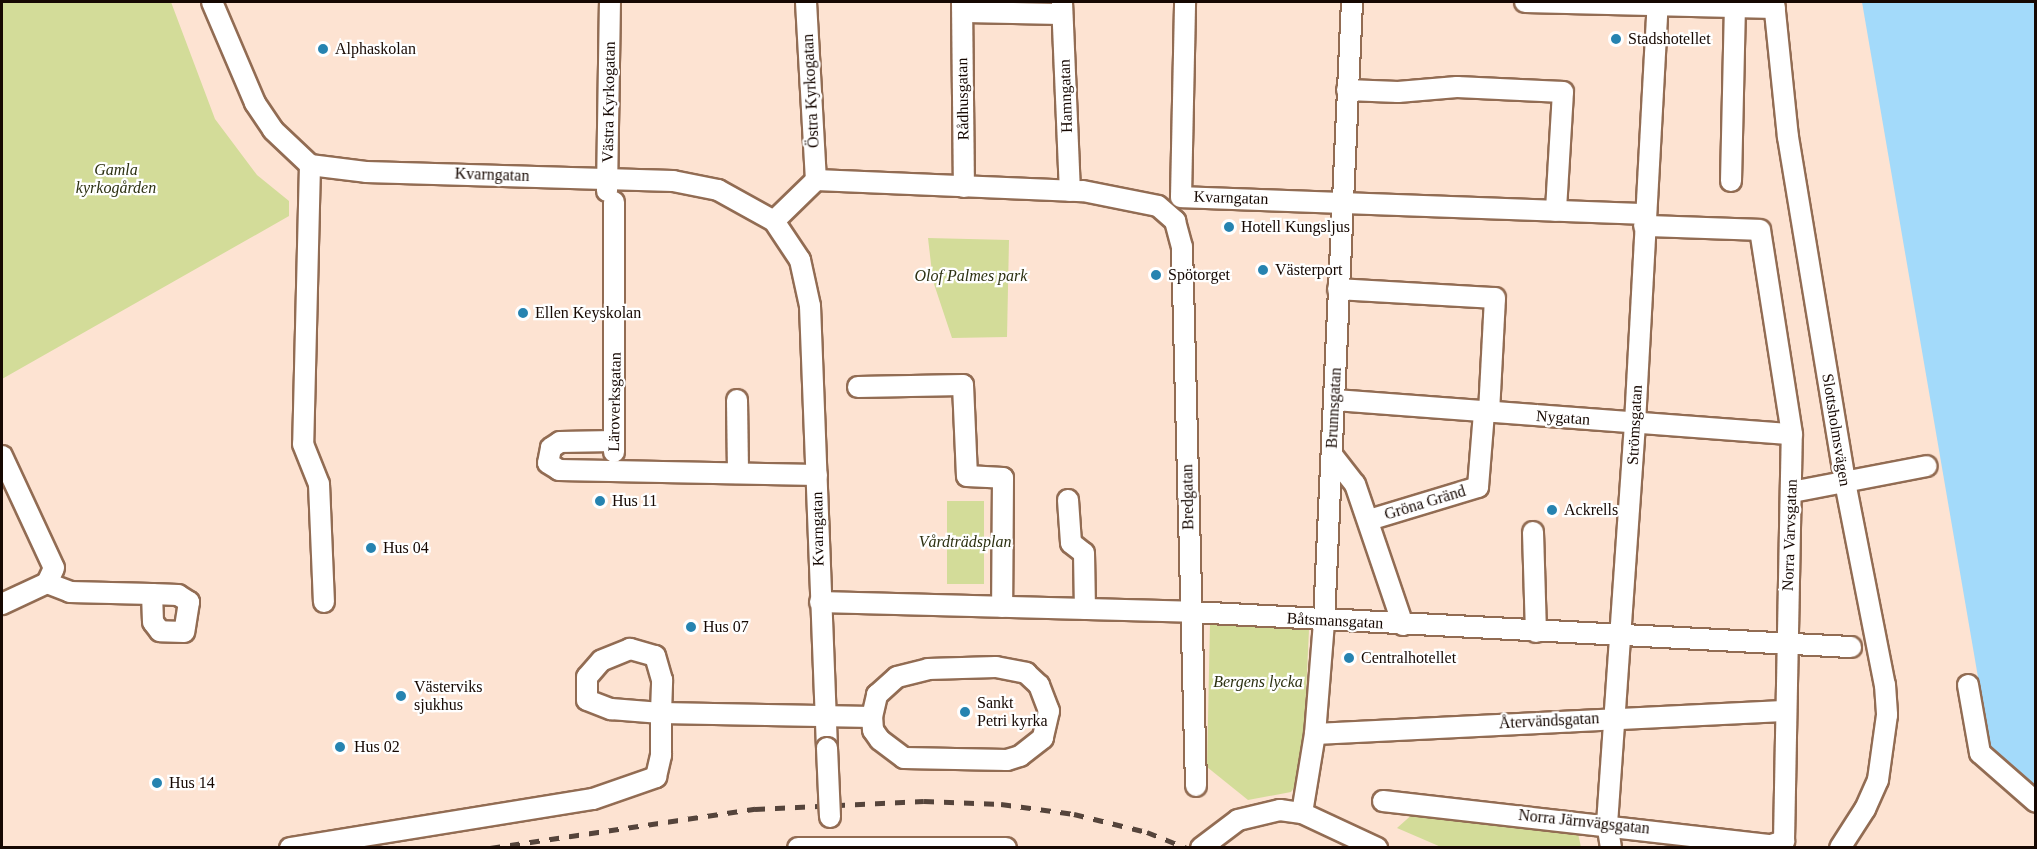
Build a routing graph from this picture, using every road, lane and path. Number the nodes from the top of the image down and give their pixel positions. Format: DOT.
graph roads {
  1 [pos="212,2"];
  2 [pos="610,2"];
  3 [pos="806,2"];
  4 [pos="1185,2"];
  5 [pos="1352,2"];
  6 [pos="1525,2"];
  7 [pos="1567,2"];
  8 [pos="1657,4"];
  9 [pos="1774,5"];
  10 [pos="1734,6"];
  11 [pos="963,7"];
  12 [pos="1062,8"];
  13 [pos="1347,90"];
  14 [pos="310,165"];
  15 [pos="608,179"];
  16 [pos="816,180"];
  17 [pos="1731,181"];
  18 [pos="964,187"];
  19 [pos="1070,191"];
  20 [pos="1181,197"];
  21 [pos="610,202"];
  22 [pos="1341,202"];
  23 [pos="1557,211"];
  24 [pos="1168,213"];
  25 [pos="1645,220"];
  26 [pos="774,221"];
  27 [pos="1760,230"];
  28 [pos="1338,289"];
  29 [pos="858,387"];
  30 [pos="737,400"];
  31 [pos="1335,400"];
  32 [pos="1487,413"];
  33 [pos="1635,423"];
  34 [pos="1792,434"];
  35 [pos="614,441"];
  36 [pos="1332,455"];
  37 [pos="2,456"];
  38 [pos="1927,466"];
  39 [pos="614,470"];
  40 [pos="738,474"];
  41 [pos="817,475"];
  42 [pos="1845,482"];
  43 [pos="1792,492"];
  44 [pos="1068,500"];
  45 [pos="1369,520"];
  46 [pos="1533,532"];
  47 [pos="50,575"];
  48 [pos="152,594"];
  49 [pos="324,602"];
  50 [pos="820,602"];
  51 [pos="2,604"];
  52 [pos="1002,607"];
  53 [pos="1084,609"];
  54 [pos="1191,612"];
  55 [pos="1323,621"];
  56 [pos="1403,625"];
  57 [pos="1536,632"];
  58 [pos="1622,634"];
  59 [pos="1786,642"];
  60 [pos="1851,647"];
  61 [pos="1968,685"];
  62 [pos="1783,711"];
  63 [pos="872,717"];
  64 [pos="823,718"];
  65 [pos="1616,718"];
  66 [pos="1315,734"];
  67 [pos="1196,786"];
  68 [pos="1383,801"];
  69 [pos="2036,802"];
  70 [pos="1302,813"];
  71 [pos="1607,824"];
  72 [pos="1784,841"];
  73 [pos="831,847"];
  74 [pos="976,847"];
  75 [pos="1002,847"];
  76 [pos="290,848"];
  77 [pos="798,848"];
  78 [pos="1006,848"];
  79 [pos="1202,848"];
  80 [pos="1377,848"];
  81 [pos="1611,848"];
  82 [pos="1840,848"];
  1 -- 14 [label="street"];
  2 -- 15 [label="street, Västra Kyrkogatan"];
  3 -- 16 [label="street, Östra Kyrkogatan"];
  4 -- 20 [label="street"];
  5 -- 13 [label="street, Brunnsgatan"];
  6 -- 7 [label="street"];
  7 -- 8 [label="street"];
  8 -- 10 [label="street"];
  8 -- 25 [label="street, Strömsgatan"];
  9 -- 10 [label="street"];
  9 -- 42 [label="street, Slottsholmsvägen"];
  10 -- 17 [label="street"];
  11 -- 12 [label="street, Rådhusgatan"];
  11 -- 18 [label="street, Rådhusgatan"];
  12 -- 19 [label="street, Hamngatan"];
  13 -- 22 [label="street, Brunnsgatan"];
  13 -- 23 [label="street"];
  14 -- 15 [label="street, Kvarngatan"];
  14 -- 49 [label="street"];
  15 -- 21 [label="street, Västra Kyrkogatan"];
  15 -- 26 [label="street, Kvarngatan"];
  16 -- 18 [label="street"];
  16 -- 26 [label="street"];
  18 -- 19 [label="street"];
  19 -- 24 [label="street"];
  20 -- 22 [label="street, Kvarngatan"];
  20 -- 24 [label="street, Kvarngatan"];
  21 -- 35 [label="street, Läroverksgatan"];
  22 -- 23 [label="street, Kvarngatan"];
  22 -- 28 [label="street, Brunnsgatan"];
  23 -- 25 [label="street, Kvarngatan"];
  24 -- 54 [label="street, Bredgatan"];
  25 -- 27 [label="street, Kvarngatan"];
  25 -- 33 [label="street, Strömsgatan"];
  26 -- 41 [label="street, Kvarngatan"];
  27 -- 34 [label="street, Norra Varvsgatan"];
  28 -- 31 [label="street, Brunnsgatan"];
  28 -- 32 [label="street"];
  29 -- 52 [label="street"];
  30 -- 40 [label="street"];
  31 -- 32 [label="street, Nygatan"];
  31 -- 36 [label="street, Brunnsgatan"];
  32 -- 33 [label="street, Nygatan"];
  32 -- 45 [label="street, Gröna Gränd"];
  33 -- 34 [label="street, Nygatan"];
  33 -- 58 [label="street, Strömsgatan"];
  34 -- 43 [label="street, Norra Varvsgatan"];
  35 -- 39 [label="street, Läroverksgatan"];
  35 -- 39 [label="street"];
  36 -- 45 [label="street"];
  36 -- 55 [label="street, Brunnsgatan"];
  37 -- 47 [label="street"];
  38 -- 42 [label="street"];
  39 -- 40 [label="street, Läroverksgatan"];
  40 -- 41 [label="street, Läroverksgatan"];
  41 -- 50 [label="street, Kvarngatan"];
  42 -- 43 [label="street"];
  42 -- 82 [label="street, Slottsholmsvägen"];
  43 -- 59 [label="street, Norra Varvsgatan"];
  44 -- 53 [label="street"];
  45 -- 56 [label="street"];
  46 -- 57 [label="street"];
  47 -- 48 [label="street"];
  47 -- 51 [label="street"];
  50 -- 52 [label="street, Båtsmansgatan"];
  50 -- 64 [label="street, Kvarngatan"];
  52 -- 53 [label="street, Båtsmansgatan"];
  53 -- 54 [label="street, Båtsmansgatan"];
  54 -- 55 [label="street, Båtsmansgatan"];
  54 -- 67 [label="street, Bredgatan"];
  55 -- 56 [label="street, Båtsmansgatan"];
  55 -- 66 [label="street, Brunnsgatan"];
  56 -- 57 [label="street, Båtsmansgatan"];
  57 -- 58 [label="street, Båtsmansgatan"];
  58 -- 59 [label="street, Båtsmansgatan"];
  58 -- 65 [label="street, Strömsgatan"];
  59 -- 60 [label="street, Båtsmansgatan"];
  59 -- 62 [label="street, Norra Varvsgatan"];
  61 -- 69 [label="street"];
  62 -- 65 [label="street, Återvändsgatan"];
  62 -- 72 [label="street, Norra Varvsgatan"];
  63 -- 63 [label="street"];
  63 -- 64 [label="street"];
  64 -- 73 [label="street, Kvarngatan, bridge"];
  64 -- 76 [label="street"];
  65 -- 66 [label="street, Återvändsgatan"];
  65 -- 71 [label="street, Strömsgatan"];
  66 -- 70 [label="street, Brunnsgatan"];
  68 -- 71 [label="street, Norra Järnvägsgatan"];
  70 -- 79 [label="street"];
  70 -- 80 [label="street"];
  71 -- 72 [label="street, Norra Järnvägsgatan"];
  71 -- 81 [label="street, Strömsgatan"];
  73 -- 74 [label="street"];
  73 -- 77 [label="street"];
  74 -- 75 [label="street"];
  75 -- 78 [label="street"];
}
